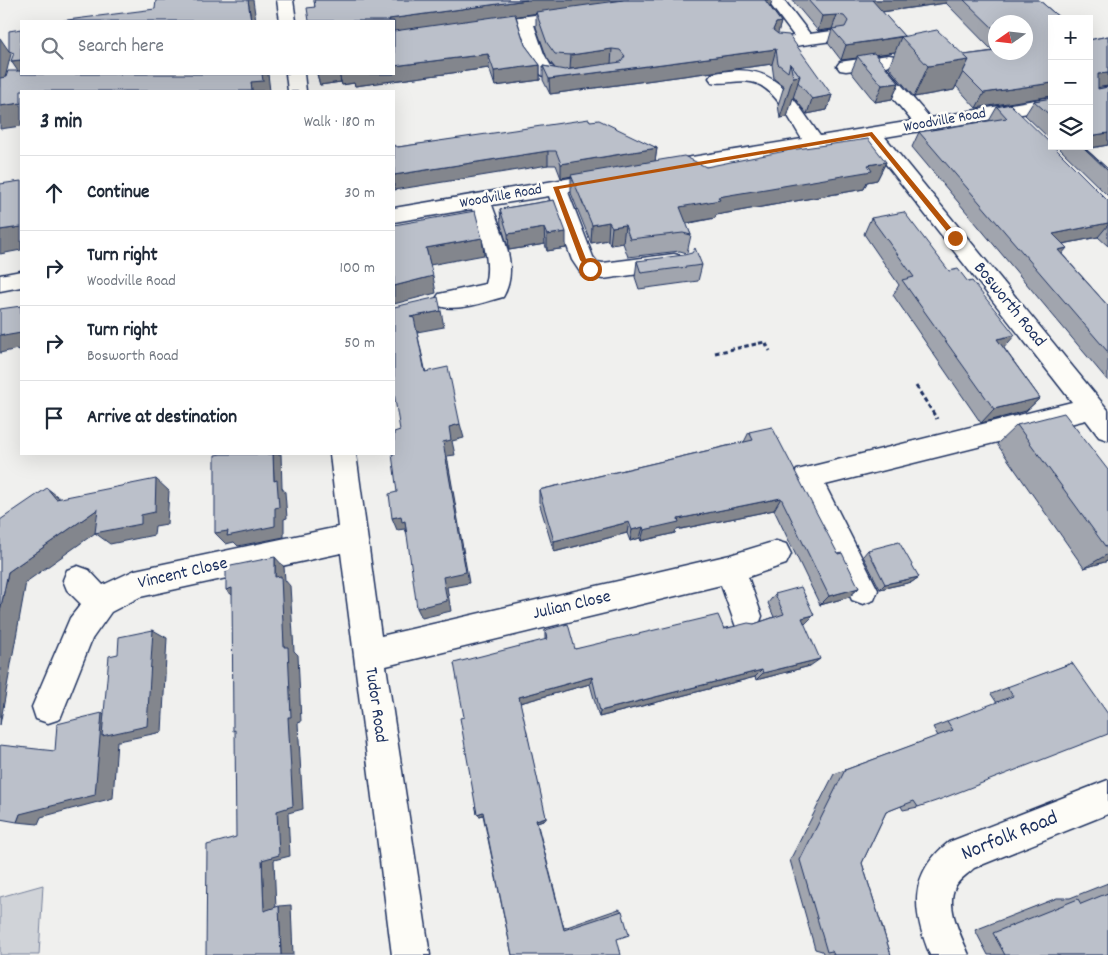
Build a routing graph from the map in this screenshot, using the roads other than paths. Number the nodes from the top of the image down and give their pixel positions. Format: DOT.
graph roads {
  1 [pos="285,0"];
  2 [pos="775,0"];
  3 [pos="594,12"];
  4 [pos="288,20"];
  5 [pos="524,22"];
  6 [pos="469,28"];
  7 [pos="832,36"];
  8 [pos="805,39"];
  9 [pos="780,42"];
  10 [pos="900,58"];
  11 [pos="872,62"];
  12 [pos="846,66"];
  13 [pos="594,74"];
  14 [pos="295,75"];
  15 [pos="718,78"];
  16 [pos="297,90"];
  17 [pos="1048,104"];
  18 [pos="1006,110"];
  19 [pos="925,124"];
  20 [pos="1026,130"];
  21 [pos="872,134"];
  22 [pos="815,143"];
  23 [pos="556,187"];
  24 [pos="480,200"];
  25 [pos="395,215"];
  26 [pos="680,261"];
  27 [pos="20,279"];
  28 [pos="0,283"];
  29 [pos="438,303"];
  30 [pos="1091,408"];
  31 [pos="1108,429"];
  32 [pos="343,455"];
  33 [pos="354,537"];
  34 [pos="776,554"];
  35 [pos="730,569"];
  36 [pos="78,580"];
  37 [pos="863,590"];
  38 [pos="100,602"];
  39 [pos="747,616"];
  40 [pos="368,655"];
  41 [pos="48,707"];
  42 [pos="1108,797"];
  43 [pos="411,955"];
  44 [pos="950,955"];
  1 -- 4 [label="street"];
  2 -- 8 [label="street"];
  3 -- 5 [label="street"];
  5 -- 6 [label="street"];
  5 -- 13 [label="street"];
  7 -- 8 [label="street"];
  8 -- 9 [label="street"];
  10 -- 11 [label="street"];
  11 -- 12 [label="street"];
  11 -- 19 [label="street"];
  14 -- 16 [label="street"];
  15 -- 22 [label="street"];
  17 -- 18 [label="street, Woodville Road"];
  18 -- 19 [label="street, Woodville Road"];
  18 -- 20 [label="street"];
  19 -- 21 [label="street, Woodville Road"];
  21 -- 22 [label="street, Woodville Road"];
  21 -- 30 [label="street, Bosworth Road"];
  22 -- 23 [label="street, Woodville Road"];
  23 -- 24 [label="street, Woodville Road"];
  23 -- 26 [label="street"];
  24 -- 25 [label="street, Woodville Road"];
  24 -- 29 [label="street"];
  27 -- 28 [label="street"];
  30 -- 31 [label="street, Bosworth Road"];
  30 -- 37 [label="street"];
  32 -- 33 [label="street, Tudor Road"];
  33 -- 38 [label="street, Vincent Close"];
  33 -- 40 [label="street, Tudor Road"];
  34 -- 35 [label="street, Julian Close"];
  35 -- 39 [label="street"];
  35 -- 40 [label="street, Julian Close"];
  36 -- 38 [label="street"];
  38 -- 41 [label="street, Vincent Close"];
  40 -- 43 [label="street, Tudor Road"];
  42 -- 44 [label="street, Norfolk Road"];
}
